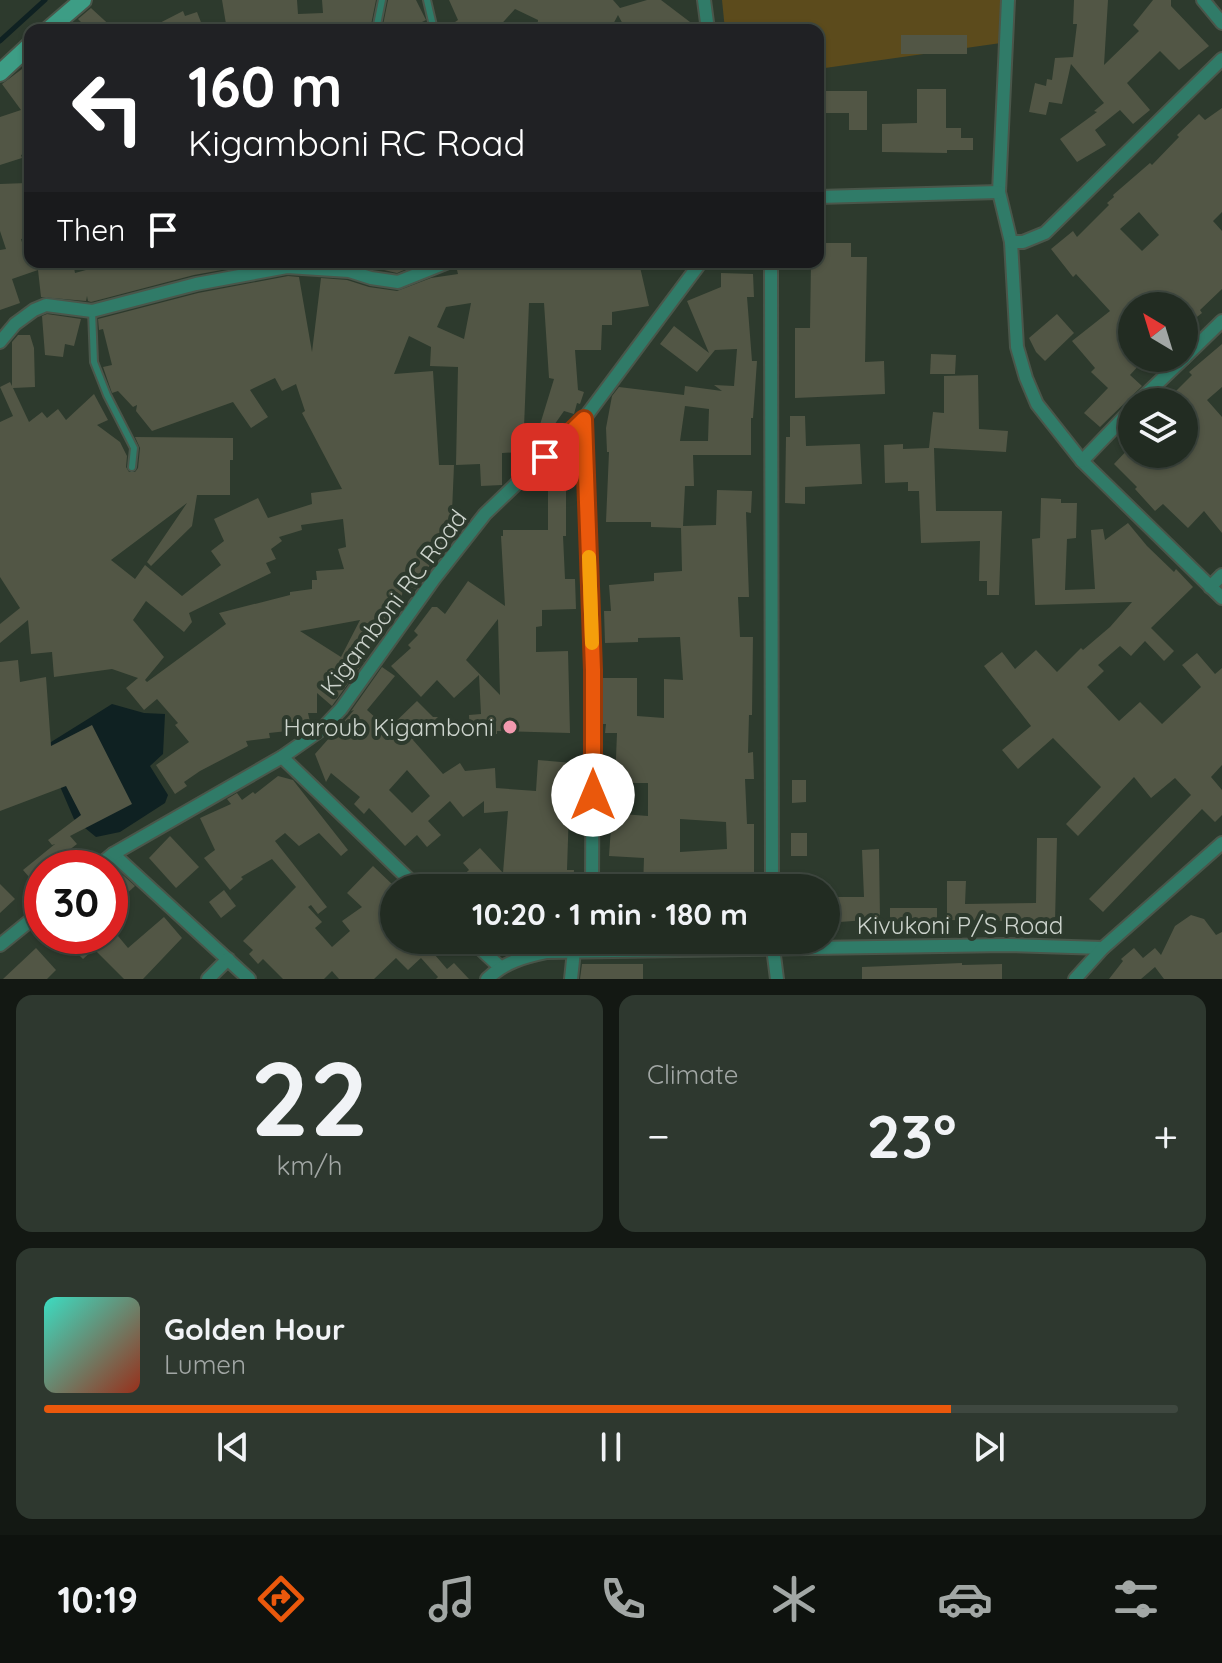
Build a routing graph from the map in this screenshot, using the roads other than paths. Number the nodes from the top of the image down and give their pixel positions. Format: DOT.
graph roads {
  1 [pos="83,0"];
  2 [pos="382,0"];
  3 [pos="427,0"];
  4 [pos="704,0"];
  5 [pos="1008,0"];
  6 [pos="1203,0"];
  7 [pos="1222,23"];
  8 [pos="55,24"];
  9 [pos="377,24"];
  10 [pos="433,24"];
  11 [pos="707,24"];
  12 [pos="24,51"];
  13 [pos="1222,59"];
  14 [pos="0,73"];
  15 [pos="999,192"];
  16 [pos="824,197"];
  17 [pos="1011,242"];
  18 [pos="282,268"];
  19 [pos="302,268"];
  20 [pos="433,268"];
  21 [pos="697,268"];
  22 [pos="771,268"];
  23 [pos="92,311"];
  24 [pos="1222,321"];
  25 [pos="0,342"];
  26 [pos="1198,344"];
  27 [pos="1169,372"];
  28 [pos="1153,388"];
  29 [pos="584,419"];
  30 [pos="1118,424"];
  31 [pos="1082,461"];
  32 [pos="132,467"];
  33 [pos="1222,575"];
  34 [pos="1210,587"];
  35 [pos="1222,598"];
  36 [pos="282,757"];
  37 [pos="1222,843"];
  38 [pos="120,850"];
  39 [pos="128,868"];
  40 [pos="403,874"];
  41 [pos="592,874"];
  42 [pos="772,874"];
  43 [pos="24,926"];
  44 [pos="840,944"];
  45 [pos="0,945"];
  46 [pos="1103,948"];
  47 [pos="486,954"];
  48 [pos="536,954"];
  49 [pos="574,954"];
  50 [pos="774,954"];
  51 [pos="228,959"];
  52 [pos="500,967"];
  53 [pos="208,979"];
  54 [pos="249,979"];
  55 [pos="487,979"];
  56 [pos="571,979"];
  57 [pos="777,979"];
  58 [pos="1075,979"];
  1 -- 8 [label="main road"];
  2 -- 9 [label="lane"];
  3 -- 10 [label="lane"];
  4 -- 11 [label="street"];
  5 -- 15 [label="street"];
  6 -- 7 [label="street"];
  12 -- 14 [label="main road"];
  13 -- 17 [label="street"];
  15 -- 16 [label="street"];
  15 -- 17 [label="street"];
  17 -- 31 [label="street"];
  18 -- 23 [label="street"];
  19 -- 20 [label="street"];
  21 -- 29 [label="street, Kigamboni RC Road"];
  22 -- 42 [label="street"];
  23 -- 25 [label="street"];
  23 -- 32 [label="lane"];
  24 -- 26 [label="street"];
  27 -- 28 [label="street"];
  29 -- 36 [label="street, Kigamboni RC Road"];
  29 -- 41 [label="street"];
  30 -- 31 [label="street"];
  31 -- 34 [label="street"];
  33 -- 34 [label="street"];
  34 -- 35 [label="street"];
  36 -- 38 [label="street, Kigamboni RC Road"];
  36 -- 40 [label="street"];
  37 -- 46 [label="street"];
  39 -- 51 [label="street"];
  43 -- 45 [label="street"];
  44 -- 46 [label="street, Kivukoni P/S Road"];
  46 -- 58 [label="street"];
  47 -- 52 [label="street"];
  48 -- 52 [label="street, Kivukoni P/S Road"];
  49 -- 56 [label="street"];
  50 -- 57 [label="street"];
  51 -- 53 [label="street"];
  51 -- 54 [label="street"];
  52 -- 55 [label="street, Kivukoni P/S Road"];
}
